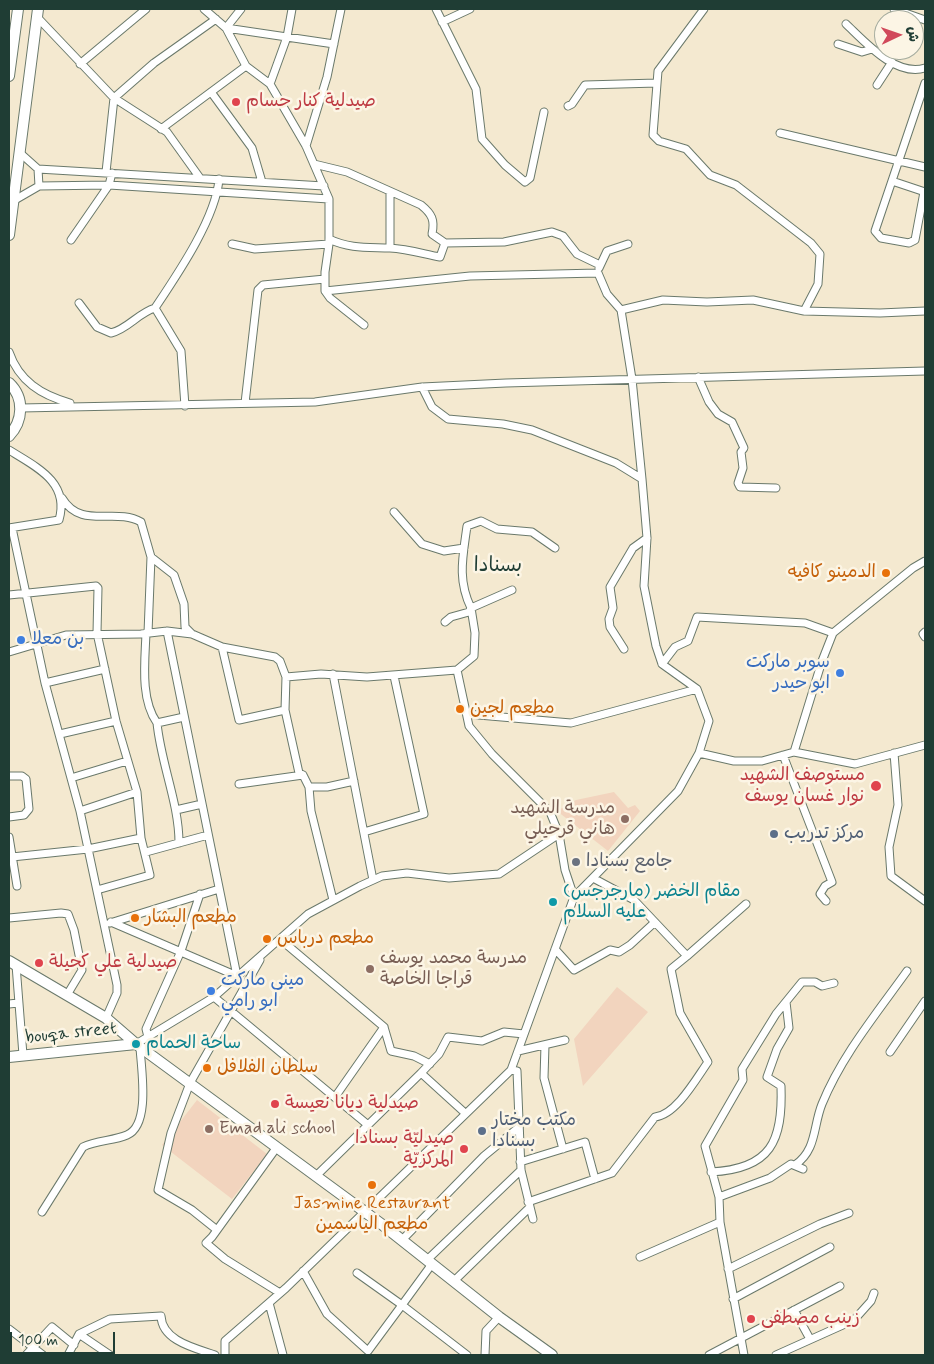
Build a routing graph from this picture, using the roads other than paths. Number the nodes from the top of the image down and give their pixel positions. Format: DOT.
graph roads {
  1 [pos="146,9"];
  2 [pos="204,9"];
  3 [pos="241,9"];
  4 [pos="292,9"];
  5 [pos="341,9"];
  6 [pos="436,9"];
  7 [pos="470,9"];
  8 [pos="704,9"];
  9 [pos="896,9"];
  10 [pos="15,10"];
  11 [pos="38,13"];
  12 [pos="216,19"];
  13 [pos="925,20"];
  14 [pos="442,22"];
  15 [pos="846,24"];
  16 [pos="226,28"];
  17 [pos="287,37"];
  18 [pos="334,44"];
  19 [pos="838,44"];
  20 [pos="872,49"];
  21 [pos="892,62"];
  22 [pos="80,64"];
  23 [pos="246,66"];
  24 [pos="925,68"];
  25 [pos="9,76"];
  26 [pos="925,82"];
  27 [pos="657,83"];
  28 [pos="270,84"];
  29 [pos="877,85"];
  30 [pos="211,92"];
  31 [pos="114,98"];
  32 [pos="568,106"];
  33 [pos="544,112"];
  34 [pos="161,129"];
  35 [pos="780,132"];
  36 [pos="306,146"];
  37 [pos="19,152"];
  38 [pos="898,160"];
  39 [pos="314,164"];
  40 [pos="925,167"];
  41 [pos="38,169"];
  42 [pos="109,172"];
  43 [pos="200,178"];
  44 [pos="219,179"];
  45 [pos="892,180"];
  46 [pos="262,182"];
  47 [pos="39,186"];
  48 [pos="109,186"];
  49 [pos="324,186"];
  50 [pos="218,192"];
  51 [pos="390,192"];
  52 [pos="924,192"];
  53 [pos="330,199"];
  54 [pos="13,201"];
  55 [pos="9,235"];
  56 [pos="71,240"];
  57 [pos="329,242"];
  58 [pos="445,243"];
  59 [pos="232,244"];
  60 [pos="628,244"];
  61 [pos="390,248"];
  62 [pos="600,265"];
  63 [pos="598,273"];
  64 [pos="325,279"];
  65 [pos="326,291"];
  66 [pos="79,304"];
  67 [pos="155,308"];
  68 [pos="622,310"];
  69 [pos="804,311"];
  70 [pos="925,311"];
  71 [pos="364,325"];
  72 [pos="9,352"];
  73 [pos="925,371"];
  74 [pos="698,377"];
  75 [pos="632,379"];
  76 [pos="9,383"];
  77 [pos="422,387"];
  78 [pos="245,403"];
  79 [pos="78,405"];
  80 [pos="185,406"];
  81 [pos="21,408"];
  82 [pos="9,436"];
  83 [pos="9,450"];
  84 [pos="642,479"];
  85 [pos="776,488"];
  86 [pos="62,498"];
  87 [pos="394,512"];
  88 [pos="10,528"];
  89 [pos="646,538"];
  90 [pos="464,548"];
  91 [pos="555,548"];
  92 [pos="150,557"];
  93 [pos="925,561"];
  94 [pos="512,590"];
  95 [pos="24,593"];
  96 [pos="9,595"];
  97 [pos="471,608"];
  98 [pos="445,622"];
  99 [pos="167,631"];
  100 [pos="833,632"];
  101 [pos="925,632"];
  102 [pos="97,633"];
  103 [pos="147,633"];
  104 [pos="192,634"];
  105 [pos="925,637"];
  106 [pos="36,644"];
  107 [pos="222,647"];
  108 [pos="624,649"];
  109 [pos="9,652"];
  110 [pos="662,664"];
  111 [pos="105,669"];
  112 [pos="457,670"];
  113 [pos="333,674"];
  114 [pos="394,676"];
  115 [pos="286,677"];
  116 [pos="45,683"];
  117 [pos="697,689"];
  118 [pos="285,710"];
  119 [pos="466,714"];
  120 [pos="184,717"];
  121 [pos="116,721"];
  122 [pos="156,724"];
  123 [pos="60,734"];
  124 [pos="925,745"];
  125 [pos="794,752"];
  126 [pos="699,753"];
  127 [pos="894,753"];
  128 [pos="783,755"];
  129 [pos="126,761"];
  130 [pos="303,775"];
  131 [pos="9,776"];
  132 [pos="71,778"];
  133 [pos="354,782"];
  134 [pos="239,784"];
  135 [pos="309,786"];
  136 [pos="137,792"];
  137 [pos="202,804"];
  138 [pos="80,810"];
  139 [pos="176,810"];
  140 [pos="9,817"];
  141 [pos="364,832"];
  142 [pos="559,834"];
  143 [pos="208,835"];
  144 [pos="9,837"];
  145 [pos="142,838"];
  146 [pos="179,843"];
  147 [pos="88,849"];
  148 [pos="146,852"];
  149 [pos="12,857"];
  150 [pos="593,878"];
  151 [pos="373,880"];
  152 [pos="17,886"];
  153 [pos="219,888"];
  154 [pos="97,890"];
  155 [pos="200,894"];
  156 [pos="574,898"];
  157 [pos="333,900"];
  158 [pos="826,901"];
  159 [pos="925,901"];
  160 [pos="746,904"];
  161 [pos="9,918"];
  162 [pos="655,922"];
  163 [pos="107,924"];
  164 [pos="280,939"];
  165 [pos="555,949"];
  166 [pos="180,951"];
  167 [pos="265,954"];
  168 [pos="687,956"];
  169 [pos="13,963"];
  170 [pos="907,971"];
  171 [pos="237,976"];
  172 [pos="834,983"];
  173 [pos="67,995"];
  174 [pos="214,997"];
  175 [pos="925,1001"];
  176 [pos="786,1002"];
  177 [pos="18,1003"];
  178 [pos="9,1004"];
  179 [pos="230,1010"];
  180 [pos="106,1018"];
  181 [pos="384,1027"];
  182 [pos="524,1034"];
  183 [pos="148,1037"];
  184 [pos="565,1040"];
  185 [pos="545,1045"];
  186 [pos="138,1046"];
  187 [pos="518,1051"];
  188 [pos="890,1052"];
  189 [pos="23,1056"];
  190 [pos="9,1057"];
  191 [pos="430,1064"];
  192 [pos="511,1070"];
  193 [pos="421,1073"];
  194 [pos="190,1083"];
  195 [pos="336,1097"];
  196 [pos="466,1113"];
  197 [pos="368,1125"];
  198 [pos="518,1128"];
  199 [pos="277,1147"];
  200 [pos="563,1149"];
  201 [pos="520,1162"];
  202 [pos="795,1166"];
  203 [pos="521,1170"];
  204 [pos="803,1170"];
  205 [pos="711,1172"];
  206 [pos="316,1176"];
  207 [pos="595,1179"];
  208 [pos="719,1197"];
  209 [pos="528,1205"];
  210 [pos="363,1211"];
  211 [pos="42,1212"];
  212 [pos="849,1213"];
  213 [pos="533,1219"];
  214 [pos="720,1222"];
  215 [pos="217,1230"];
  216 [pos="402,1240"];
  217 [pos="830,1247"];
  218 [pos="640,1257"];
  219 [pos="429,1262"];
  220 [pos="728,1268"];
  221 [pos="303,1271"];
  222 [pos="357,1273"];
  223 [pos="454,1281"];
  224 [pos="840,1286"];
  225 [pos="280,1293"];
  226 [pos="874,1293"];
  227 [pos="734,1299"];
  228 [pos="269,1303"];
  229 [pos="402,1305"];
  230 [pos="794,1310"];
  231 [pos="499,1317"];
  232 [pos="9,1329"];
  233 [pos="79,1334"];
  234 [pos="741,1339"];
  235 [pos="810,1339"];
  236 [pos="74,1345"];
  237 [pos="33,1347"];
  238 [pos="26,1355"];
  239 [pos="43,1355"];
  240 [pos="68,1355"];
  241 [pos="110,1355"];
  242 [pos="214,1355"];
  243 [pos="225,1355"];
  244 [pos="282,1355"];
  245 [pos="467,1355"];
  246 [pos="485,1355"];
  247 [pos="552,1355"];
  248 [pos="709,1355"];
  249 [pos="744,1355"];
  250 [pos="776,1355"];
  1 -- 22 [label="street"];
  2 -- 12 [label="street"];
  3 -- 16 [label="street"];
  4 -- 17 [label="street"];
  5 -- 18 [label="street"];
  6 -- 14 [label="street"];
  7 -- 14 [label="street"];
  8 -- 27 [label="street"];
  9 -- 13 [label="street"];
  10 -- 25 [label="street"];
  11 -- 22 [label="street"];
  11 -- 37 [label="street"];
  12 -- 16 [label="street"];
  12 -- 31 [label="street"];
  14 -- 33 [label="street"];
  15 -- 20 [label="street"];
  16 -- 17 [label="street"];
  16 -- 23 [label="street"];
  17 -- 18 [label="street"];
  17 -- 28 [label="street"];
  18 -- 36 [label="street"];
  19 -- 20 [label="street"];
  20 -- 21 [label="street"];
  21 -- 24 [label="street"];
  21 -- 29 [label="street"];
  22 -- 31 [label="street"];
  23 -- 28 [label="street"];
  23 -- 30 [label="street"];
  26 -- 38 [label="street"];
  27 -- 32 [label="street"];
  27 -- 69 [label="street"];
  28 -- 36 [label="street"];
  30 -- 34 [label="street"];
  30 -- 46 [label="street"];
  31 -- 34 [label="street"];
  31 -- 42 [label="street"];
  34 -- 43 [label="street"];
  35 -- 38 [label="street"];
  36 -- 39 [label="street"];
  37 -- 41 [label="street"];
  37 -- 54 [label="street"];
  38 -- 40 [label="street"];
  38 -- 45 [label="street"];
  39 -- 49 [label="street"];
  39 -- 51 [label="street"];
  41 -- 42 [label="street"];
  41 -- 47 [label="street"];
  42 -- 43 [label="street"];
  42 -- 48 [label="street"];
  43 -- 44 [label="street"];
  44 -- 46 [label="street"];
  44 -- 50 [label="street"];
  45 -- 52 [label="street"];
  45 -- 52 [label="street"];
  46 -- 49 [label="street"];
  47 -- 48 [label="street"];
  47 -- 54 [label="street"];
  48 -- 50 [label="street"];
  48 -- 56 [label="street"];
  49 -- 53 [label="street"];
  50 -- 53 [label="street"];
  50 -- 67 [label="street"];
  51 -- 58 [label="street"];
  51 -- 61 [label="street"];
  53 -- 57 [label="street"];
  54 -- 55 [label="street"];
  57 -- 59 [label="street"];
  57 -- 61 [label="street"];
  57 -- 64 [label="street"];
  58 -- 61 [label="street"];
  58 -- 62 [label="street"];
  60 -- 62 [label="street"];
  62 -- 63 [label="street"];
  63 -- 65 [label="street"];
  63 -- 68 [label="street"];
  64 -- 65 [label="street"];
  64 -- 78 [label="street"];
  65 -- 71 [label="street"];
  66 -- 67 [label="street"];
  67 -- 80 [label="street"];
  68 -- 69 [label="street"];
  68 -- 75 [label="street"];
  69 -- 70 [label="street"];
  72 -- 79 [label="street"];
  73 -- 74 [label="street"];
  74 -- 75 [label="street"];
  74 -- 85 [label="street"];
  75 -- 77 [label="street"];
  75 -- 84 [label="street"];
  76 -- 81 [label="street"];
  77 -- 78 [label="street"];
  77 -- 84 [label="street"];
  78 -- 80 [label="street"];
  79 -- 80 [label="street"];
  79 -- 81 [label="street"];
  81 -- 82 [label="street"];
  83 -- 86 [label="street"];
  84 -- 89 [label="street"];
  86 -- 88 [label="street"];
  86 -- 92 [label="street"];
  87 -- 90 [label="street"];
  88 -- 95 [label="street"];
  89 -- 108 [label="street"];
  89 -- 110 [label="street"];
  90 -- 91 [label="street"];
  90 -- 97 [label="street"];
  92 -- 103 [label="street"];
  92 -- 104 [label="street"];
  93 -- 100 [label="street"];
  94 -- 97 [label="street"];
  95 -- 96 [label="street"];
  95 -- 102 [label="street"];
  95 -- 106 [label="street"];
  97 -- 98 [label="street"];
  97 -- 112 [label="street"];
  99 -- 103 [label="street"];
  99 -- 104 [label="street"];
  99 -- 120 [label="street"];
  100 -- 110 [label="street"];
  100 -- 125 [label="street"];
  101 -- 105 [label="street"];
  102 -- 103 [label="street"];
  102 -- 106 [label="street"];
  102 -- 111 [label="street"];
  103 -- 122 [label="street"];
  104 -- 107 [label="street"];
  106 -- 109 [label="street"];
  106 -- 116 [label="street"];
  107 -- 115 [label="street"];
  107 -- 118 [label="street"];
  110 -- 117 [label="street"];
  111 -- 116 [label="street"];
  111 -- 121 [label="street"];
  112 -- 114 [label="street"];
  112 -- 119 [label="street"];
  113 -- 114 [label="street"];
  113 -- 115 [label="street"];
  113 -- 133 [label="street"];
  114 -- 141 [label="street"];
  115 -- 118 [label="street"];
  116 -- 123 [label="street"];
  117 -- 119 [label="street"];
  117 -- 126 [label="street"];
  118 -- 130 [label="street"];
  119 -- 142 [label="street"];
  120 -- 122 [label="street"];
  120 -- 137 [label="street"];
  121 -- 123 [label="street"];
  121 -- 129 [label="street"];
  122 -- 139 [label="street"];
  123 -- 132 [label="street"];
  124 -- 127 [label="street"];
  125 -- 127 [label="street"];
  125 -- 128 [label="street"];
  126 -- 128 [label="street"];
  126 -- 150 [label="street"];
  127 -- 159 [label="street"];
  128 -- 158 [label="street"];
  129 -- 132 [label="street"];
  129 -- 136 [label="street"];
  130 -- 134 [label="street"];
  130 -- 135 [label="street"];
  131 -- 140 [label="street"];
  132 -- 138 [label="street"];
  133 -- 135 [label="street"];
  133 -- 141 [label="street"];
  135 -- 157 [label="street"];
  136 -- 138 [label="street"];
  136 -- 145 [label="street"];
  137 -- 139 [label="street"];
  137 -- 143 [label="street"];
  138 -- 147 [label="street"];
  139 -- 146 [label="street"];
  141 -- 151 [label="street"];
  142 -- 151 [label="street"];
  142 -- 156 [label="street"];
  143 -- 146 [label="street"];
  143 -- 153 [label="street"];
  144 -- 149 [label="street"];
  145 -- 147 [label="street"];
  145 -- 148 [label="street"];
  146 -- 148 [label="street"];
  147 -- 149 [label="street"];
  147 -- 154 [label="street"];
  148 -- 154 [label="street"];
  149 -- 152 [label="street"];
  150 -- 156 [label="street"];
  150 -- 162 [label="street"];
  151 -- 157 [label="street"];
  153 -- 155 [label="street"];
  153 -- 171 [label="street"];
  154 -- 163 [label="street"];
  155 -- 163 [label="street"];
  155 -- 166 [label="street"];
  156 -- 165 [label="street"];
  157 -- 164 [label="street"];
  160 -- 168 [label="street"];
  161 -- 173 [label="street"];
  162 -- 165 [label="street"];
  162 -- 168 [label="street"];
  163 -- 166 [label="street"];
  163 -- 180 [label="street"];
  164 -- 167 [label="street"];
  164 -- 181 [label="street"];
  165 -- 182 [label="street"];
  166 -- 171 [label="street"];
  166 -- 183 [label="street"];
  167 -- 171 [label="street"];
  167 -- 179 [label="street"];
  168 -- 207 [label="street"];
  169 -- 173 [label="street"];
  169 -- 177 [label="street"];
  170 -- 202 [label="street"];
  171 -- 174 [label="street"];
  172 -- 176 [label="street"];
  173 -- 180 [label="street"];
  174 -- 179 [label="street"];
  174 -- 183 [label="street"];
  175 -- 188 [label="street"];
  176 -- 205 [label="street"];
  176 -- 205 [label="street"];
  177 -- 178 [label="street"];
  177 -- 189 [label="street"];
  179 -- 194 [label="street"];
  179 -- 195 [label="street"];
  180 -- 186 [label="street"];
  181 -- 191 [label="street"];
  181 -- 195 [label="street"];
  182 -- 187 [label="street"];
  182 -- 191 [label="street"];
  183 -- 186 [label="street"];
  184 -- 185 [label="street"];
  185 -- 187 [label="street"];
  185 -- 200 [label="street"];
  186 -- 189 [label="street, bouqa street"];
  186 -- 194 [label="street"];
  186 -- 211 [label="street"];
  187 -- 192 [label="street"];
  189 -- 190 [label="street, bouqa street"];
  191 -- 193 [label="street"];
  192 -- 196 [label="street"];
  192 -- 198 [label="street"];
  193 -- 196 [label="street"];
  193 -- 197 [label="street"];
  194 -- 199 [label="street"];
  194 -- 215 [label="street"];
  195 -- 197 [label="street"];
  196 -- 210 [label="street"];
  197 -- 206 [label="street"];
  198 -- 201 [label="street"];
  198 -- 216 [label="street"];
  199 -- 206 [label="street"];
  199 -- 215 [label="street"];
  200 -- 201 [label="street"];
  200 -- 207 [label="street"];
  201 -- 203 [label="street"];
  202 -- 204 [label="street"];
  202 -- 208 [label="street"];
  203 -- 209 [label="street"];
  203 -- 219 [label="street"];
  205 -- 208 [label="street"];
  206 -- 210 [label="street"];
  207 -- 209 [label="street"];
  208 -- 214 [label="street"];
  209 -- 213 [label="street"];
  209 -- 223 [label="street"];
  210 -- 216 [label="street"];
  210 -- 221 [label="street"];
  212 -- 220 [label="street"];
  214 -- 218 [label="street"];
  214 -- 220 [label="street"];
  215 -- 225 [label="street"];
  216 -- 219 [label="street"];
  217 -- 227 [label="street"];
  219 -- 223 [label="street"];
  219 -- 229 [label="street"];
  220 -- 227 [label="street"];
  221 -- 225 [label="street"];
  221 -- 229 [label="street"];
  222 -- 229 [label="street"];
  223 -- 231 [label="street"];
  224 -- 230 [label="street"];
  225 -- 228 [label="street"];
  226 -- 235 [label="street"];
  227 -- 234 [label="street"];
  228 -- 243 [label="street"];
  228 -- 244 [label="street"];
  229 -- 245 [label="street"];
  230 -- 234 [label="street"];
  230 -- 235 [label="street"];
  231 -- 246 [label="street"];
  231 -- 247 [label="street"];
  232 -- 237 [label="street"];
  233 -- 236 [label="street"];
  233 -- 241 [label="street"];
  233 -- 242 [label="street"];
  234 -- 248 [label="street"];
  234 -- 249 [label="street"];
  235 -- 250 [label="street"];
  236 -- 237 [label="street"];
  236 -- 240 [label="street"];
  237 -- 238 [label="street"];
  237 -- 239 [label="street"];
}
